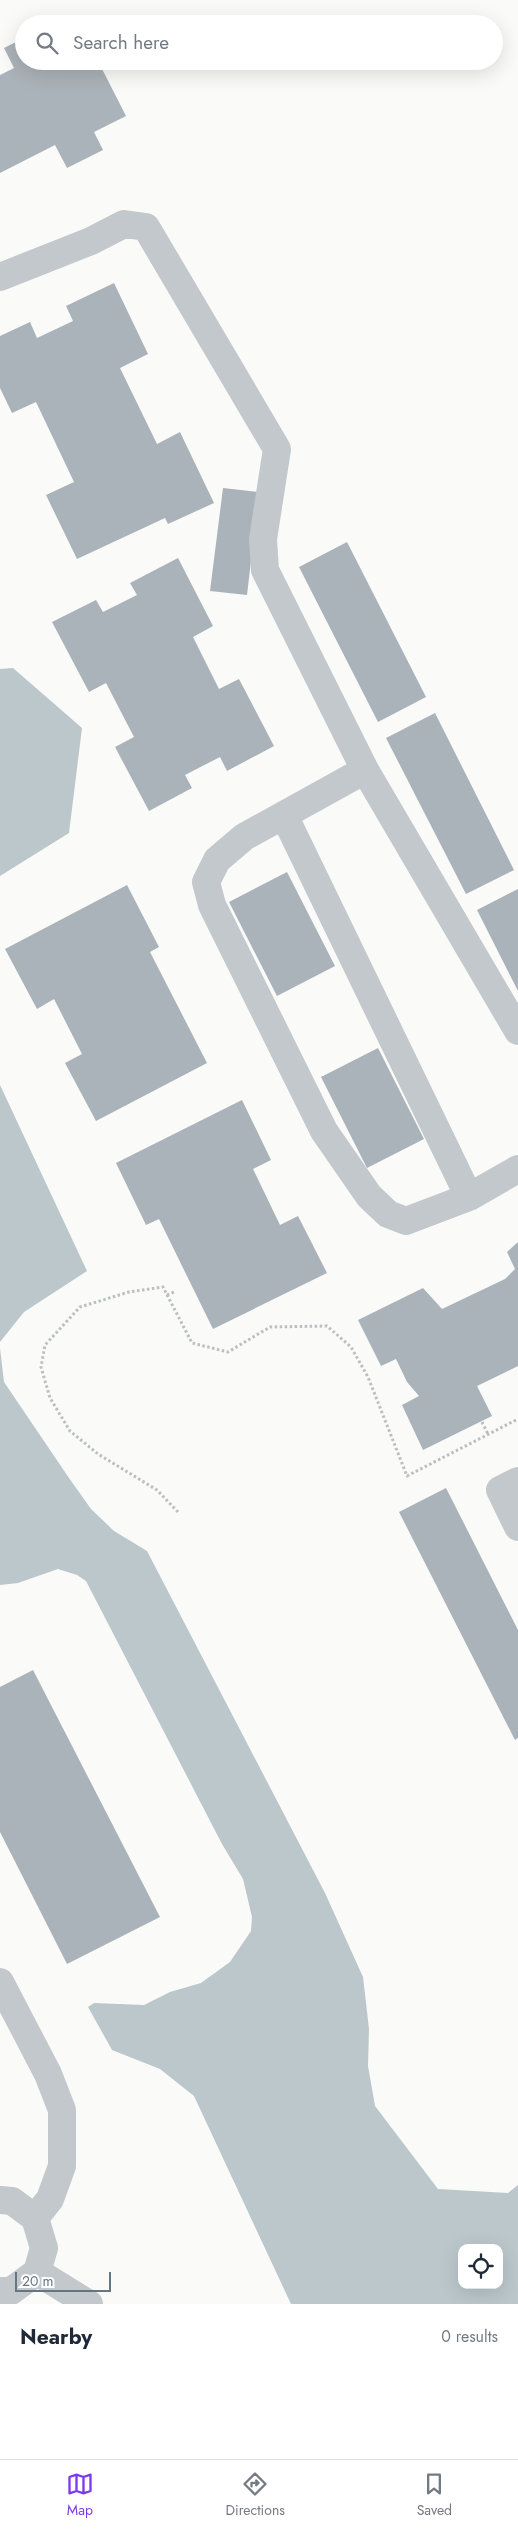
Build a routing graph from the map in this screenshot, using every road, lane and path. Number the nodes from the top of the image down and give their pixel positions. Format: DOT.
graph roads {
  1 [pos="0,276"];
  2 [pos="365,770"];
  3 [pos="284,815"];
  4 [pos="518,1031"];
  5 [pos="518,1169"];
  6 [pos="469,1197"];
  7 [pos="174,1292"];
  8 [pos="167,1295"];
  9 [pos="518,1419"];
  10 [pos="482,1422"];
  11 [pos="488,1434"];
  12 [pos="518,1481"];
  13 [pos="178,1512"];
  14 [pos="518,1527"];
  15 [pos="0,1982"];
  16 [pos="0,2200"];
  17 [pos="36,2218"];
  18 [pos="37,2272"];
  19 [pos="9,2295"];
  20 [pos="88,2304"];
  1 -- 2 [label="lane"];
  2 -- 3 [label="lane"];
  2 -- 4 [label="lane"];
  3 -- 6 [label="lane"];
  3 -- 6 [label="lane"];
  5 -- 6 [label="lane"];
  7 -- 8 [label="path"];
  8 -- 11 [label="path"];
  8 -- 13 [label="path"];
  9 -- 11 [label="path"];
  10 -- 11 [label="path"];
  12 -- 14 [label="lane"];
  15 -- 17 [label="lane"];
  16 -- 17 [label="lane"];
  17 -- 18 [label="lane"];
  18 -- 19 [label="lane"];
  18 -- 20 [label="lane"];
}
